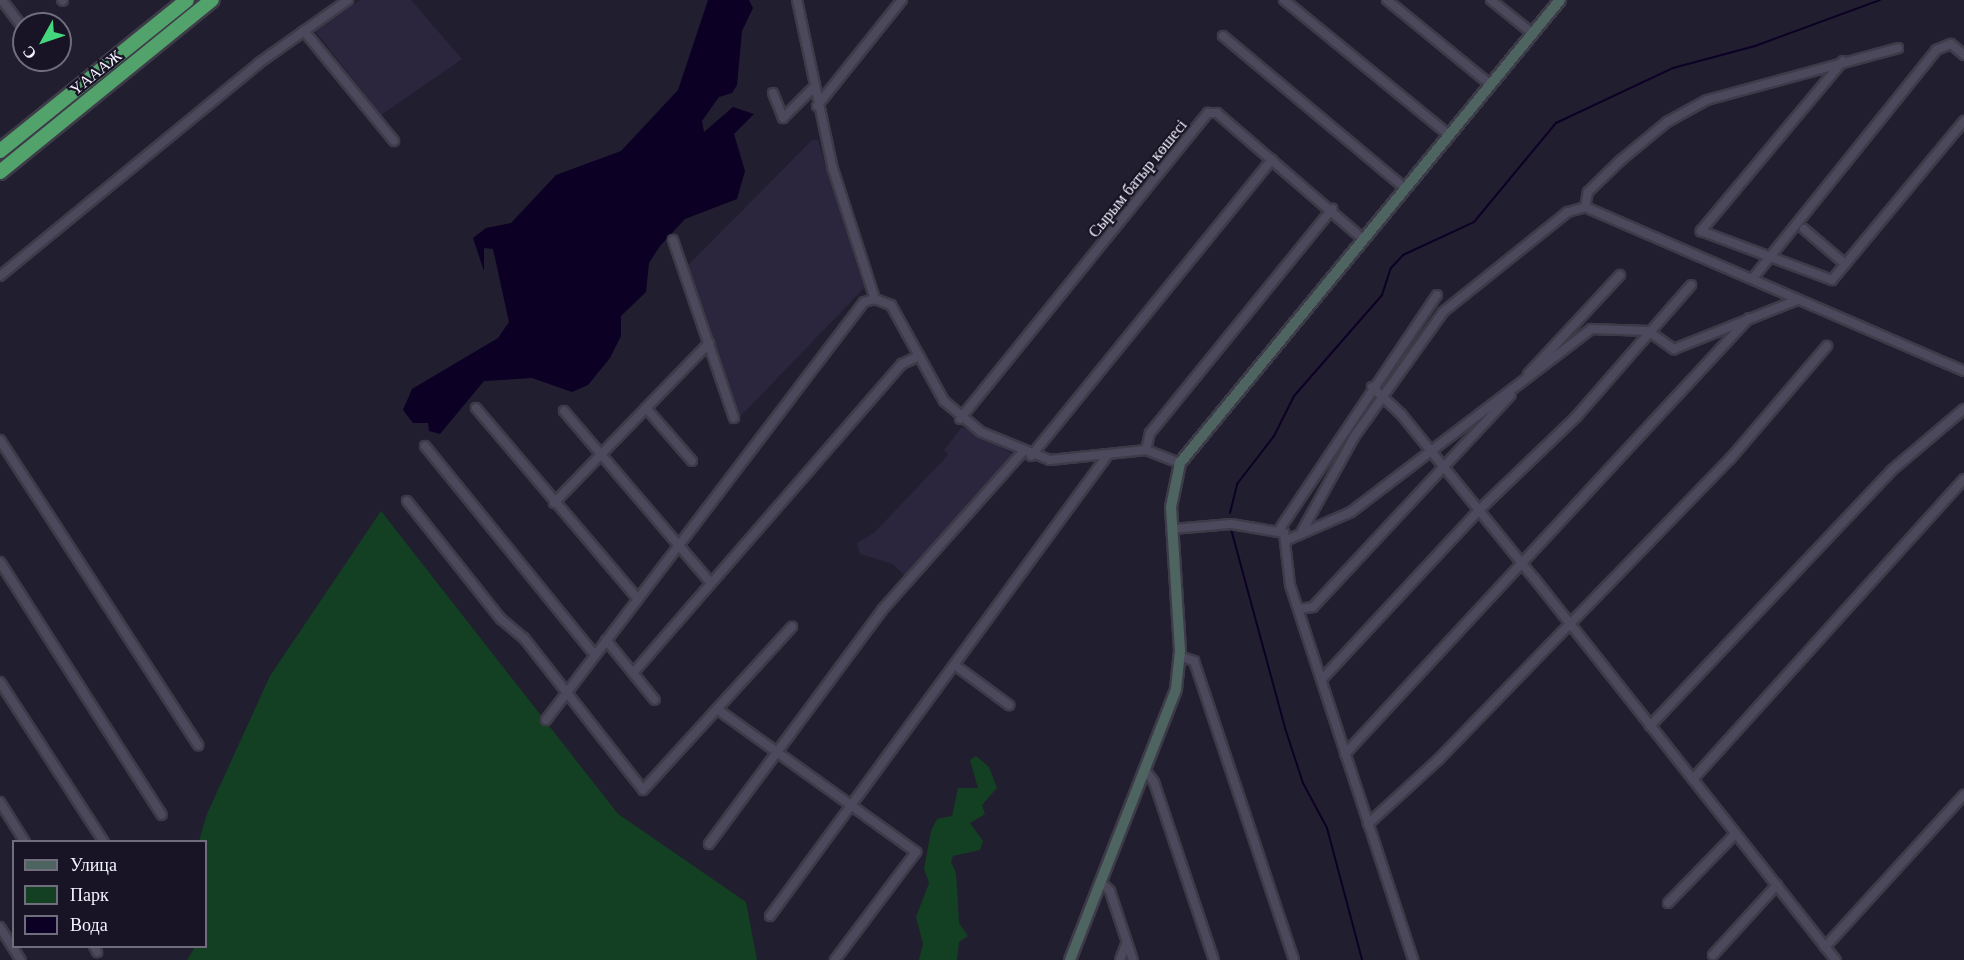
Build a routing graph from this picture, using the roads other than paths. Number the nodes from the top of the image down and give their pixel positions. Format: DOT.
graph roads {
  1 [pos="2,0"];
  2 [pos="187,0"];
  3 [pos="212,0"];
  4 [pos="348,0"];
  5 [pos="797,0"];
  6 [pos="902,0"];
  7 [pos="1284,0"];
  8 [pos="1387,0"];
  9 [pos="1491,0"];
  10 [pos="1560,0"];
  11 [pos="12,13"];
  12 [pos="304,31"];
  13 [pos="1533,34"];
  14 [pos="1223,36"];
  15 [pos="1898,48"];
  16 [pos="1964,55"];
  17 [pos="1843,61"];
  18 [pos="1491,85"];
  19 [pos="813,87"];
  20 [pos="773,93"];
  21 [pos="817,106"];
  22 [pos="1964,121"];
  23 [pos="1449,135"];
  24 [pos="394,141"];
  25 [pos="0,151"];
  26 [pos="1272,159"];
  27 [pos="0,172"];
  28 [pos="1405,188"];
  29 [pos="1584,207"];
  30 [pos="1332,209"];
  31 [pos="1804,229"];
  32 [pos="1363,239"];
  33 [pos="673,240"];
  34 [pos="1765,258"];
  35 [pos="1845,264"];
  36 [pos="1620,275"];
  37 [pos="0,276"];
  38 [pos="1753,278"];
  39 [pos="1691,285"];
  40 [pos="1437,295"];
  41 [pos="875,299"];
  42 [pos="1797,300"];
  43 [pos="1750,317"];
  44 [pos="1650,333"];
  45 [pos="709,343"];
  46 [pos="1827,346"];
  47 [pos="919,356"];
  48 [pos="1964,370"];
  49 [pos="1517,386"];
  50 [pos="1372,387"];
  51 [pos="1383,394"];
  52 [pos="476,408"];
  53 [pos="646,408"];
  54 [pos="1964,409"];
  55 [pos="564,411"];
  56 [pos="734,418"];
  57 [pos="960,419"];
  58 [pos="0,440"];
  59 [pos="425,446"];
  60 [pos="1146,450"];
  61 [pos="1430,450"];
  62 [pos="601,454"];
  63 [pos="1027,454"];
  64 [pos="1107,456"];
  65 [pos="692,461"];
  66 [pos="1180,464"];
  67 [pos="1443,468"];
  68 [pos="1964,479"];
  69 [pos="407,501"];
  70 [pos="554,503"];
  71 [pos="1478,512"];
  72 [pos="1173,528"];
  73 [pos="1279,530"];
  74 [pos="1302,531"];
  75 [pos="1287,540"];
  76 [pos="678,544"];
  77 [pos="0,562"];
  78 [pos="1520,563"];
  79 [pos="711,584"];
  80 [pos="637,598"];
  81 [pos="1299,609"];
  82 [pos="1567,624"];
  83 [pos="792,627"];
  84 [pos="606,640"];
  85 [pos="595,655"];
  86 [pos="1179,656"];
  87 [pos="956,666"];
  88 [pos="634,672"];
  89 [pos="1323,678"];
  90 [pos="0,682"];
  91 [pos="567,693"];
  92 [pos="655,700"];
  93 [pos="1009,705"];
  94 [pos="717,709"];
  95 [pos="546,720"];
  96 [pos="1650,726"];
  97 [pos="198,746"];
  98 [pos="777,752"];
  99 [pos="1345,754"];
  100 [pos="1145,770"];
  101 [pos="1693,778"];
  102 [pos="1964,795"];
  103 [pos="0,802"];
  104 [pos="852,806"];
  105 [pos="162,815"];
  106 [pos="1368,824"];
  107 [pos="1736,834"];
  108 [pos="24,840"];
  109 [pos="103,840"];
  110 [pos="709,844"];
  111 [pos="1102,883"];
  112 [pos="1777,885"];
  113 [pos="1668,903"];
  114 [pos="770,916"];
  115 [pos="0,927"];
  116 [pos="1127,942"];
  117 [pos="12,946"];
  118 [pos="1825,947"];
  119 [pos="1713,955"];
  120 [pos="835,960"];
  121 [pos="1070,960"];
  122 [pos="1120,960"];
  123 [pos="1133,960"];
  124 [pos="1214,960"];
  125 [pos="1294,960"];
  126 [pos="1413,960"];
  127 [pos="1836,960"];
  1 -- 11 [label="street"];
  2 -- 25 [label="highway, ҮАААЖ"];
  3 -- 27 [label="highway, ҮАААЖ"];
  4 -- 12 [label="street"];
  5 -- 19 [label="street"];
  6 -- 21 [label="street"];
  7 -- 23 [label="street"];
  8 -- 18 [label="street"];
  9 -- 13 [label="street"];
  10 -- 13 [label="main road"];
  12 -- 24 [label="street"];
  12 -- 37 [label="street"];
  13 -- 18 [label="main road"];
  14 -- 28 [label="street"];
  15 -- 17 [label="street"];
  16 -- 34 [label="street"];
  17 -- 29 [label="street"];
  17 -- 34 [label="street"];
  18 -- 23 [label="main road"];
  19 -- 20 [label="street"];
  19 -- 21 [label="street"];
  21 -- 41 [label="street"];
  22 -- 35 [label="street"];
  23 -- 28 [label="main road"];
  26 -- 30 [label="street, Сырым батыр көшесі"];
  26 -- 57 [label="street, Сырым батыр көшесі"];
  26 -- 63 [label="street"];
  28 -- 32 [label="main road"];
  29 -- 38 [label="street"];
  29 -- 51 [label="street"];
  30 -- 32 [label="street, Сырым батыр көшесі"];
  30 -- 60 [label="street"];
  31 -- 35 [label="street"];
  32 -- 66 [label="main road"];
  33 -- 45 [label="street"];
  34 -- 35 [label="street"];
  34 -- 38 [label="street"];
  36 -- 49 [label="street"];
  38 -- 42 [label="street"];
  39 -- 44 [label="street"];
  40 -- 50 [label="street"];
  41 -- 47 [label="street"];
  41 -- 76 [label="street"];
  42 -- 43 [label="street"];
  42 -- 48 [label="street"];
  43 -- 44 [label="street"];
  43 -- 78 [label="street"];
  44 -- 49 [label="street"];
  44 -- 71 [label="street"];
  45 -- 53 [label="street"];
  45 -- 56 [label="street"];
  46 -- 82 [label="street"];
  47 -- 57 [label="street"];
  47 -- 79 [label="street"];
  49 -- 61 [label="street"];
  49 -- 67 [label="street"];
  50 -- 51 [label="street"];
  50 -- 73 [label="street"];
  51 -- 61 [label="street"];
  51 -- 74 [label="street"];
  52 -- 70 [label="street"];
  53 -- 62 [label="street"];
  53 -- 65 [label="street"];
  54 -- 96 [label="street"];
  55 -- 62 [label="street"];
  57 -- 63 [label="street"];
  58 -- 97 [label="street"];
  59 -- 85 [label="street"];
  60 -- 64 [label="street"];
  60 -- 66 [label="street"];
  61 -- 67 [label="street"];
  61 -- 74 [label="street"];
  62 -- 70 [label="street"];
  62 -- 76 [label="street"];
  63 -- 64 [label="street"];
  63 -- 98 [label="street"];
  64 -- 87 [label="street"];
  66 -- 72 [label="main road"];
  67 -- 71 [label="street"];
  67 -- 81 [label="street"];
  68 -- 101 [label="street"];
  69 -- 91 [label="street"];
  70 -- 80 [label="street"];
  71 -- 78 [label="street"];
  71 -- 89 [label="street"];
  72 -- 73 [label="street"];
  72 -- 86 [label="main road"];
  73 -- 75 [label="street"];
  74 -- 75 [label="street"];
  75 -- 81 [label="street"];
  76 -- 79 [label="street"];
  76 -- 80 [label="street"];
  77 -- 105 [label="street"];
  78 -- 82 [label="street"];
  78 -- 99 [label="street"];
  79 -- 88 [label="street"];
  80 -- 84 [label="street"];
  81 -- 89 [label="street"];
  82 -- 96 [label="street"];
  82 -- 106 [label="street"];
  83 -- 94 [label="street"];
  84 -- 85 [label="street"];
  84 -- 88 [label="street"];
  85 -- 91 [label="street"];
  86 -- 100 [label="main road"];
  86 -- 125 [label="street"];
  87 -- 93 [label="street"];
  87 -- 104 [label="street"];
  88 -- 92 [label="street"];
  89 -- 99 [label="street"];
  90 -- 109 [label="street"];
  91 -- 94 [label="street"];
  91 -- 95 [label="street"];
  94 -- 98 [label="street"];
  96 -- 101 [label="street"];
  98 -- 104 [label="street"];
  98 -- 110 [label="street"];
  99 -- 106 [label="street"];
  100 -- 111 [label="main road"];
  100 -- 124 [label="street"];
  101 -- 107 [label="street"];
  102 -- 118 [label="street"];
  103 -- 108 [label="street"];
  104 -- 114 [label="street"];
  104 -- 120 [label="street"];
  106 -- 126 [label="street"];
  107 -- 112 [label="street"];
  107 -- 113 [label="street"];
  111 -- 116 [label="street"];
  111 -- 121 [label="main road"];
  112 -- 118 [label="street"];
  112 -- 119 [label="street"];
  115 -- 117 [label="street"];
  116 -- 122 [label="street"];
  116 -- 123 [label="street"];
  118 -- 127 [label="street"];
}
